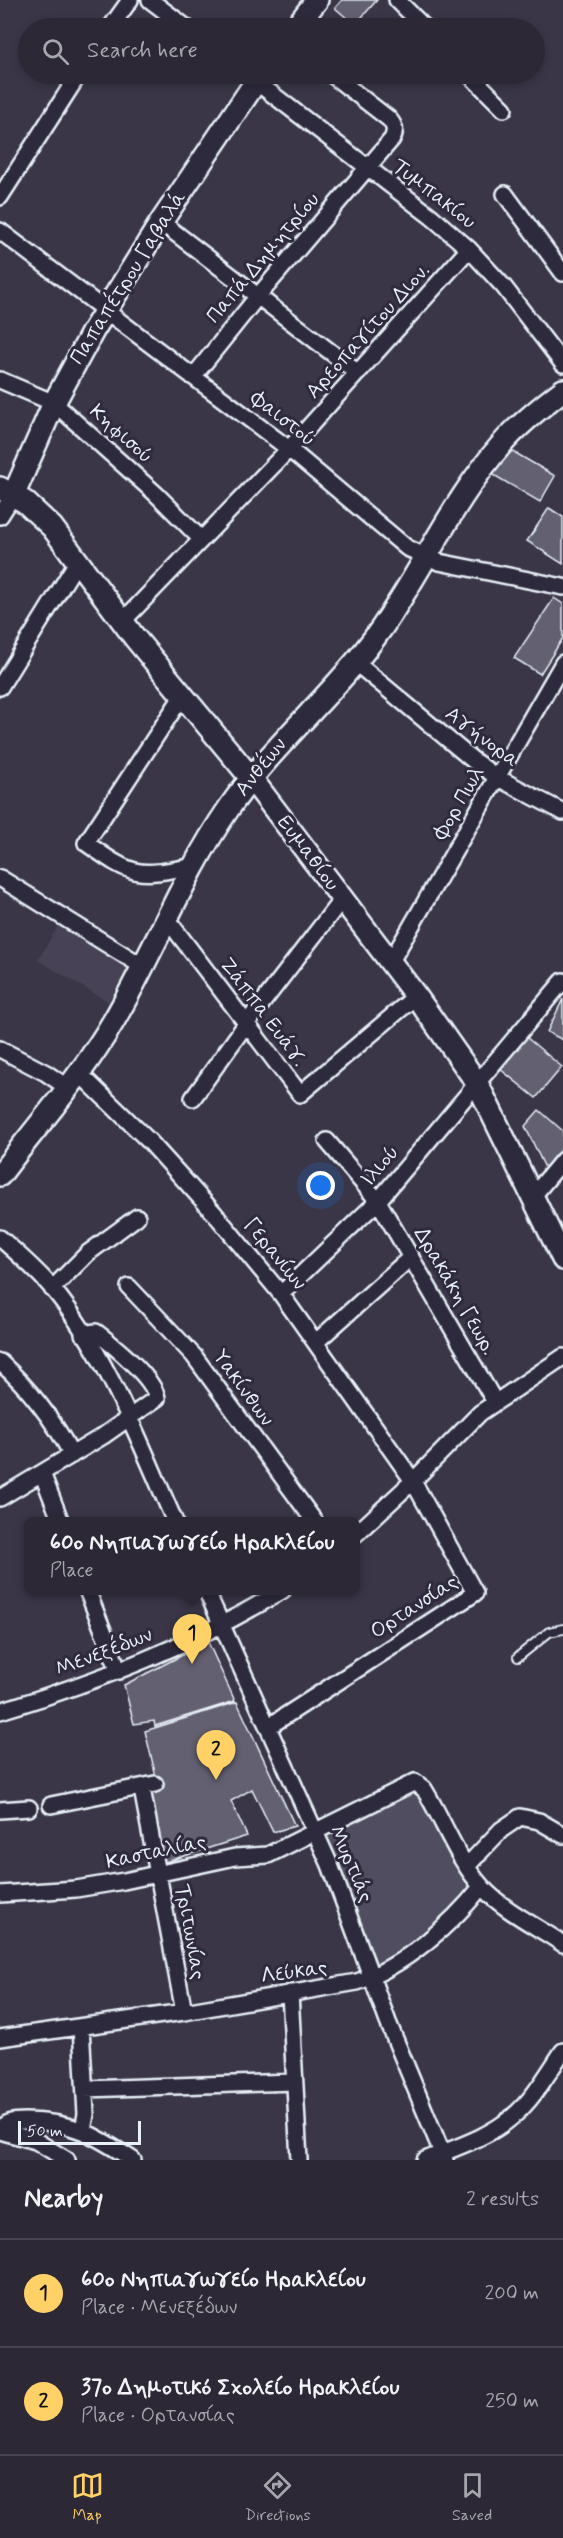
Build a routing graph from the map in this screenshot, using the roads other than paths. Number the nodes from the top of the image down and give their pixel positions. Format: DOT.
graph roads {
  1 [pos="130,0"];
  2 [pos="150,0"];
  3 [pos="317,0"];
  4 [pos="397,0"];
  5 [pos="118,18"];
  6 [pos="174,18"];
  7 [pos="303,18"];
  8 [pos="416,18"];
  9 [pos="73,84"];
  10 [pos="249,84"];
  11 [pos="264,84"];
  12 [pos="343,84"];
  13 [pos="479,84"];
  14 [pos="504,109"];
  15 [pos="367,168"];
  16 [pos="506,194"];
  17 [pos="0,197"];
  18 [pos="161,222"];
  19 [pos="0,231"];
  20 [pos="469,249"];
  21 [pos="563,273"];
  22 [pos="258,296"];
  23 [pos="107,310"];
  24 [pos="563,364"];
  25 [pos="358,373"];
  26 [pos="193,377"];
  27 [pos="0,380"];
  28 [pos="563,390"];
  29 [pos="54,403"];
  30 [pos="289,449"];
  31 [pos="7,491"];
  32 [pos="0,516"];
  33 [pos="201,539"];
  34 [pos="426,558"];
  35 [pos="77,562"];
  36 [pos="563,587"];
  37 [pos="122,622"];
  38 [pos="355,662"];
  39 [pos="563,663"];
  40 [pos="0,687"];
  41 [pos="183,695"];
  42 [pos="251,778"];
  43 [pos="498,778"];
  44 [pos="563,812"];
  45 [pos="194,866"];
  46 [pos="0,878"];
  47 [pos="342,899"];
  48 [pos="167,919"];
  49 [pos="390,963"];
  50 [pos="142,966"];
  51 [pos="563,981"];
  52 [pos="416,996"];
  53 [pos="246,1024"];
  54 [pos="0,1049"];
  55 [pos="74,1081"];
  56 [pos="477,1083"];
  57 [pos="193,1098"];
  58 [pos="327,1141"];
  59 [pos="563,1160"];
  60 [pos="0,1175"];
  61 [pos="533,1196"];
  62 [pos="378,1201"];
  63 [pos="136,1217"];
  64 [pos="0,1238"];
  65 [pos="411,1257"];
  66 [pos="563,1259"];
  67 [pos="129,1287"];
  68 [pos="52,1289"];
  69 [pos="281,1293"];
  70 [pos="83,1334"];
  71 [pos="316,1342"];
  72 [pos="563,1357"];
  73 [pos="0,1362"];
  74 [pos="495,1402"];
  75 [pos="128,1419"];
  76 [pos="72,1455"];
  77 [pos="42,1473"];
  78 [pos="413,1481"];
  79 [pos="0,1498"];
  80 [pos="59,1517"];
  81 [pos="173,1517"];
  82 [pos="312,1517"];
  83 [pos="360,1530"];
  84 [pos="89,1595"];
  85 [pos="208,1595"];
  86 [pos="274,1595"];
  87 [pos="221,1625"];
  88 [pos="563,1629"];
  89 [pos="518,1657"];
  90 [pos="119,1671"];
  91 [pos="0,1711"];
  92 [pos="268,1728"];
  93 [pos="51,1805"];
  94 [pos="29,1808"];
  95 [pos="0,1810"];
  96 [pos="315,1831"];
  97 [pos="563,1835"];
  98 [pos="467,1866"];
  99 [pos="158,1873"];
  100 [pos="481,1887"];
  101 [pos="0,1894"];
  102 [pos="563,1944"];
  103 [pos="372,1977"];
  104 [pos="290,1993"];
  105 [pos="184,2012"];
  106 [pos="81,2027"];
  107 [pos="0,2038"];
  108 [pos="563,2051"];
  109 [pos="294,2082"];
  110 [pos="85,2089"];
  111 [pos="83,2130"];
  112 [pos="1,2131"];
  113 [pos="443,2156"];
  114 [pos="67,2160"];
  115 [pos="133,2160"];
  116 [pos="298,2160"];
  117 [pos="425,2160"];
  1 -- 5 [label="street"];
  2 -- 6 [label="street"];
  3 -- 7 [label="street"];
  4 -- 8 [label="street"];
  9 -- 17 [label="street"];
  10 -- 18 [label="street, Παπαπέτρου Γαβαλά"];
  11 -- 15 [label="street, Τυμπακίου"];
  12 -- 15 [label="street, Παπά Δημητρίου"];
  13 -- 14 [label="street"];
  15 -- 20 [label="street, Τυμπακίου"];
  15 -- 22 [label="street, Παπά Δημητρίου"];
  16 -- 21 [label="street"];
  18 -- 22 [label="street"];
  18 -- 23 [label="street, Παπαπέτρου Γαβαλά"];
  19 -- 23 [label="street, Φαιστού"];
  20 -- 24 [label="street, Τυμπακίου"];
  20 -- 25 [label="street, Αρεοπαγίτου Διον."];
  22 -- 25 [label="street"];
  22 -- 26 [label="street, Παπά Δημητρίου"];
  23 -- 26 [label="street, Φαιστού"];
  23 -- 29 [label="street, Παπαπέτρου Γαβαλά"];
  25 -- 30 [label="street, Αρεοπαγίτου Διον."];
  26 -- 30 [label="street, Φαιστού"];
  27 -- 29 [label="street, Κηφισού"];
  28 -- 34 [label="street, Ανθέων"];
  29 -- 31 [label="street, Παπαπέτρου Γαβαλά"];
  29 -- 33 [label="street, Κηφισού"];
  30 -- 33 [label="street, Αρεοπαγίτου Διον."];
  30 -- 34 [label="street, Φαιστού"];
  31 -- 32 [label="street"];
  31 -- 35 [label="street, Ευμαθίου"];
  33 -- 37 [label="street, Αρεοπαγίτου Διον."];
  34 -- 36 [label="street, Φαιστού"];
  34 -- 38 [label="street, Ανθέων"];
  35 -- 37 [label="street, Ευμαθίου"];
  35 -- 40 [label="street"];
  37 -- 41 [label="street, Ευμαθίου"];
  38 -- 42 [label="street, Ανθέων"];
  38 -- 43 [label="street, Αγήνορα"];
  39 -- 43 [label="street, Φορ Πωλ"];
  41 -- 42 [label="street, Ευμαθίου"];
  41 -- 45 [label="street"];
  42 -- 45 [label="street, Ανθέων"];
  42 -- 47 [label="street, Ευμαθίου"];
  43 -- 44 [label="street, Αγήνορα"];
  43 -- 49 [label="street, Φορ Πωλ"];
  45 -- 48 [label="street, Ανθέων"];
  46 -- 50 [label="street"];
  47 -- 49 [label="street, Ευμαθίου"];
  47 -- 53 [label="street"];
  48 -- 50 [label="street, Ανθέων"];
  48 -- 53 [label="street, Ζάππα Ευάγ."];
  49 -- 52 [label="street, Ευμαθίου"];
  50 -- 55 [label="street, Ανθέων"];
  51 -- 56 [label="street, Ιλιού"];
  52 -- 53 [label="street, Ζάππα Ευάγ."];
  52 -- 56 [label="street, Ευμαθίου"];
  53 -- 57 [label="street"];
  54 -- 55 [label="street, Γερανίων"];
  55 -- 60 [label="street, Ανθέων"];
  55 -- 69 [label="street, Γερανίων"];
  56 -- 61 [label="street, Ευμαθίου"];
  56 -- 62 [label="street, Ιλιού"];
  58 -- 62 [label="street, Δρακάκη Γεωρ."];
  59 -- 61 [label="street"];
  61 -- 66 [label="street, Ευμαθίου"];
  62 -- 65 [label="street, Δρακάκη Γεωρ."];
  62 -- 69 [label="street, Ιλιού"];
  63 -- 68 [label="street"];
  64 -- 68 [label="street"];
  65 -- 71 [label="street"];
  65 -- 74 [label="street, Δρακάκη Γεωρ."];
  67 -- 82 [label="street, Υακίνθων"];
  68 -- 70 [label="street"];
  69 -- 71 [label="street, Γερανίων"];
  70 -- 75 [label="street"];
  70 -- 75 [label="street"];
  71 -- 78 [label="street, Γερανίων"];
  72 -- 74 [label="street"];
  73 -- 76 [label="street"];
  74 -- 78 [label="street"];
  75 -- 76 [label="street"];
  75 -- 81 [label="street"];
  76 -- 77 [label="street"];
  77 -- 79 [label="street"];
  77 -- 80 [label="street"];
  78 -- 83 [label="street"];
  78 -- 92 [label="street, Ορτανσίας"];
  84 -- 90 [label="street"];
  85 -- 87 [label="street, Μυρτιάς"];
  86 -- 87 [label="street, Μενεξέδων"];
  87 -- 90 [label="street, Μενεξέδων"];
  87 -- 92 [label="street, Μυρτιάς"];
  88 -- 89 [label="lane"];
  90 -- 91 [label="street, Μενεξέδων"];
  92 -- 96 [label="street, Μυρτιάς"];
  93 -- 99 [label="street, Τριτωνίας"];
  94 -- 95 [label="street"];
  96 -- 98 [label="street, Κασταλίας"];
  96 -- 99 [label="street, Κασταλίας"];
  96 -- 103 [label="street, Μυρτιάς"];
  97 -- 98 [label="street"];
  98 -- 100 [label="street"];
  99 -- 101 [label="street, Κασταλίας"];
  99 -- 105 [label="street, Τριτωνίας"];
  100 -- 102 [label="street"];
  100 -- 103 [label="street, Λεύκας"];
  103 -- 104 [label="street, Λεύκας"];
  103 -- 113 [label="street, Μυρτιάς"];
  104 -- 105 [label="street, Λεύκας"];
  104 -- 109 [label="street"];
  105 -- 106 [label="street, Λεύκας"];
  106 -- 107 [label="street, Λεύκας"];
  106 -- 110 [label="street"];
  108 -- 113 [label="street"];
  109 -- 110 [label="street"];
  109 -- 116 [label="street"];
  110 -- 111 [label="street"];
  111 -- 112 [label="street"];
  111 -- 115 [label="street"];
  112 -- 114 [label="street"];
  113 -- 117 [label="street"];
}
